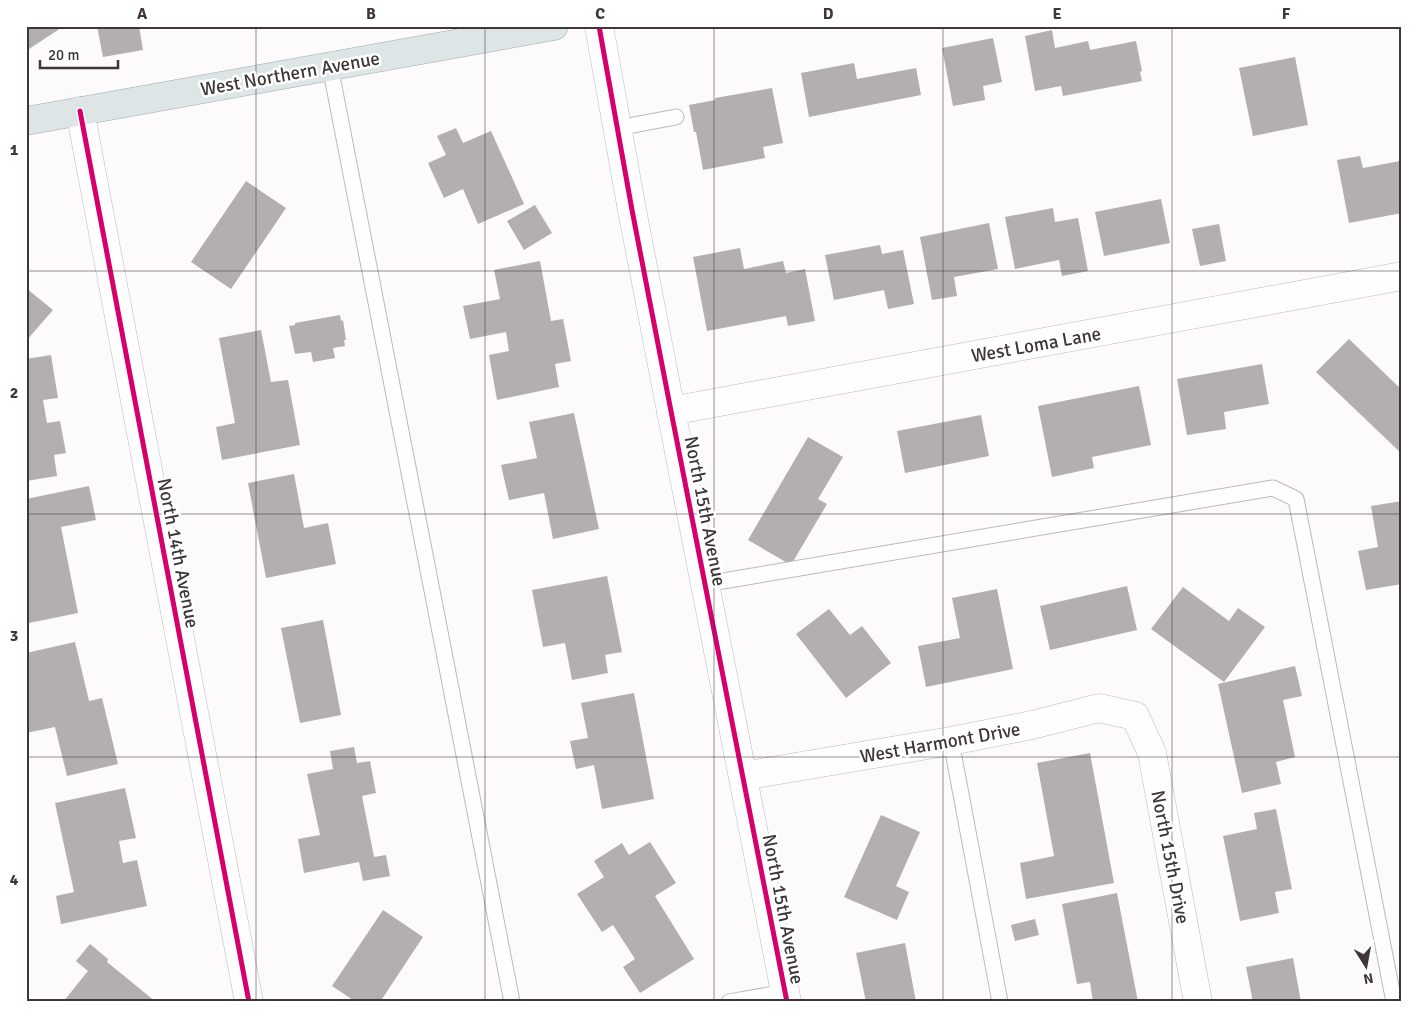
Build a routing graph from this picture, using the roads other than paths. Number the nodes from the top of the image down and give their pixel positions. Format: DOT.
graph roads {
  1 [pos="554,26"];
  2 [pos="599,26"];
  3 [pos="330,66"];
  4 [pos="80,111"];
  5 [pos="676,117"];
  6 [pos="26,120"];
  7 [pos="617,128"];
  8 [pos="1402,276"];
  9 [pos="671,411"];
  10 [pos="705,584"];
  11 [pos="1135,716"];
  12 [pos="951,741"];
  13 [pos="743,776"];
  14 [pos="786,997"];
  15 [pos="249,1002"];
  16 [pos="512,1002"];
  17 [pos="729,1002"];
  18 [pos="1000,1002"];
  19 [pos="1198,1002"];
  20 [pos="1394,1002"];
  1 -- 3 [label="main road, West Northern Avenue"];
  2 -- 7 [label="street, North 15th Avenue"];
  3 -- 4 [label="main road, West Northern Avenue"];
  3 -- 16 [label="lane"];
  4 -- 6 [label="main road, West Northern Avenue"];
  4 -- 15 [label="street, North 14th Avenue"];
  5 -- 7 [label="lane"];
  7 -- 9 [label="street, North 15th Avenue"];
  8 -- 9 [label="street, West Loma Lane"];
  9 -- 10 [label="street, North 15th Avenue"];
  10 -- 13 [label="street, North 15th Avenue"];
  10 -- 20 [label="lane"];
  11 -- 12 [label="street, West Harmont Drive"];
  11 -- 19 [label="street, North 15th Drive"];
  12 -- 13 [label="street, West Harmont Drive"];
  12 -- 18 [label="lane"];
  13 -- 14 [label="street, North 15th Avenue"];
  14 -- 17 [label="lane"];
}
